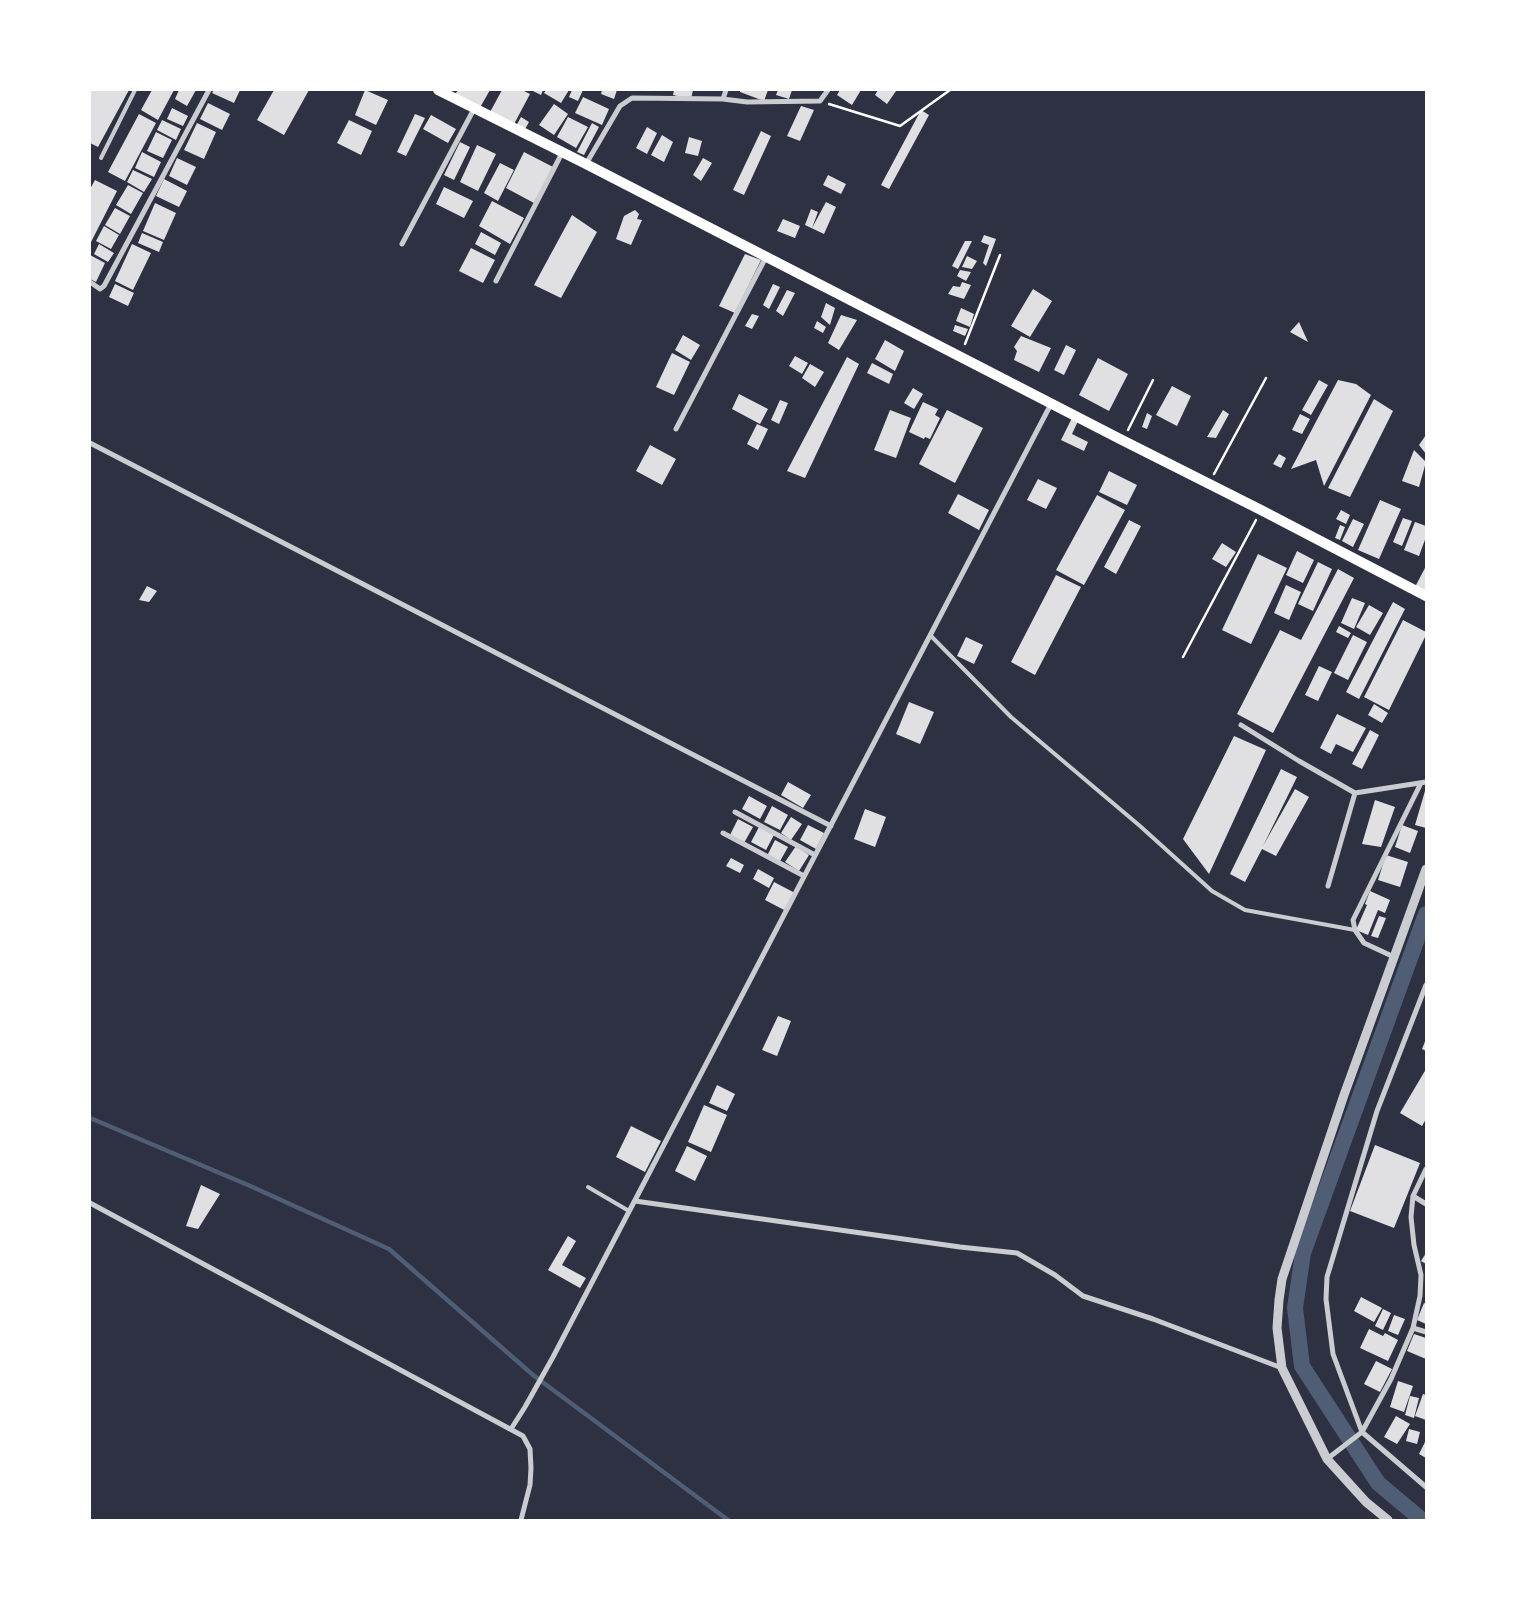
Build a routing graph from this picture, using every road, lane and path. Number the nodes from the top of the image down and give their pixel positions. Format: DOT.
graph roads {
  1 [pos="135,90"];
  2 [pos="209,90"];
  3 [pos="438,90"];
  4 [pos="632,90"];
  5 [pos="726,90"];
  6 [pos="828,90"];
  7 [pos="950,90"];
  8 [pos="450,93"];
  9 [pos="632,98"];
  10 [pos="723,99"];
  11 [pos="820,102"];
  12 [pos="474,109"];
  13 [pos="562,152"];
  14 [pos="101,158"];
  15 [pos="586,164"];
  16 [pos="402,244"];
  17 [pos="1000,255"];
  18 [pos="766,256"];
  19 [pos="90,282"];
  20 [pos="496,282"];
  21 [pos="960,357"];
  22 [pos="1266,378"];
  23 [pos="1153,380"];
  24 [pos="1052,404"];
  25 [pos="676,429"];
  26 [pos="1122,440"];
  27 [pos="90,443"];
  28 [pos="1209,484"];
  29 [pos="1261,510"];
  30 [pos="1426,596"];
  31 [pos="930,635"];
  32 [pos="1183,656"];
  33 [pos="1241,725"];
  34 [pos="1423,783"];
  35 [pos="1355,793"];
  36 [pos="735,812"];
  37 [pos="830,826"];
  38 [pos="723,833"];
  39 [pos="815,855"];
  40 [pos="1426,869"];
  41 [pos="804,876"];
  42 [pos="1328,886"];
  43 [pos="1356,930"];
  44 [pos="1394,957"];
  45 [pos="1426,985"];
  46 [pos="1426,1169"];
  47 [pos="588,1187"];
  48 [pos="1412,1196"];
  49 [pos="634,1201"];
  50 [pos="90,1203"];
  51 [pos="1426,1204"];
  52 [pos="630,1211"];
  53 [pos="1424,1276"];
  54 [pos="1413,1328"];
  55 [pos="1426,1332"];
  56 [pos="1282,1368"];
  57 [pos="511,1429"];
  58 [pos="1362,1432"];
  59 [pos="1327,1458"];
  60 [pos="1426,1487"];
  61 [pos="521,1520"];
  62 [pos="1388,1520"];
  1 -- 14 [label="lane"];
  2 -- 19 [label="street"];
  3 -- 8 [label="main road"];
  4 -- 9 [label="street"];
  5 -- 10 [label="street"];
  6 -- 11 [label="street"];
  7 -- 11 [label="path"];
  8 -- 12 [label="main road"];
  9 -- 10 [label="street"];
  9 -- 15 [label="street"];
  10 -- 11 [label="street"];
  12 -- 13 [label="main road"];
  12 -- 16 [label="street"];
  13 -- 15 [label="main road"];
  13 -- 20 [label="street"];
  15 -- 18 [label="main road"];
  17 -- 21 [label="path"];
  18 -- 21 [label="main road"];
  18 -- 25 [label="street"];
  21 -- 24 [label="main road"];
  22 -- 28 [label="path"];
  23 -- 26 [label="path"];
  24 -- 26 [label="main road"];
  24 -- 31 [label="street"];
  26 -- 28 [label="main road"];
  27 -- 37 [label="street"];
  28 -- 29 [label="main road"];
  29 -- 30 [label="main road"];
  29 -- 32 [label="path"];
  31 -- 37 [label="street"];
  31 -- 43 [label="lane"];
  33 -- 35 [label="street"];
  34 -- 35 [label="street"];
  34 -- 43 [label="street"];
  35 -- 42 [label="street"];
  36 -- 39 [label="street"];
  37 -- 39 [label="street"];
  38 -- 41 [label="street"];
  39 -- 41 [label="street"];
  40 -- 44 [label="street"];
  41 -- 49 [label="street"];
  43 -- 44 [label="street"];
  44 -- 56 [label="street"];
  45 -- 58 [label="street"];
  46 -- 48 [label="street"];
  47 -- 52 [label="lane"];
  48 -- 51 [label="street"];
  48 -- 53 [label="street"];
  49 -- 52 [label="street"];
  49 -- 56 [label="street"];
  50 -- 57 [label="street"];
  52 -- 57 [label="street"];
  53 -- 54 [label="street"];
  54 -- 55 [label="street"];
  54 -- 58 [label="street"];
  56 -- 59 [label="street"];
  57 -- 61 [label="street"];
  58 -- 59 [label="street"];
  58 -- 60 [label="street"];
  59 -- 62 [label="street"];
}
